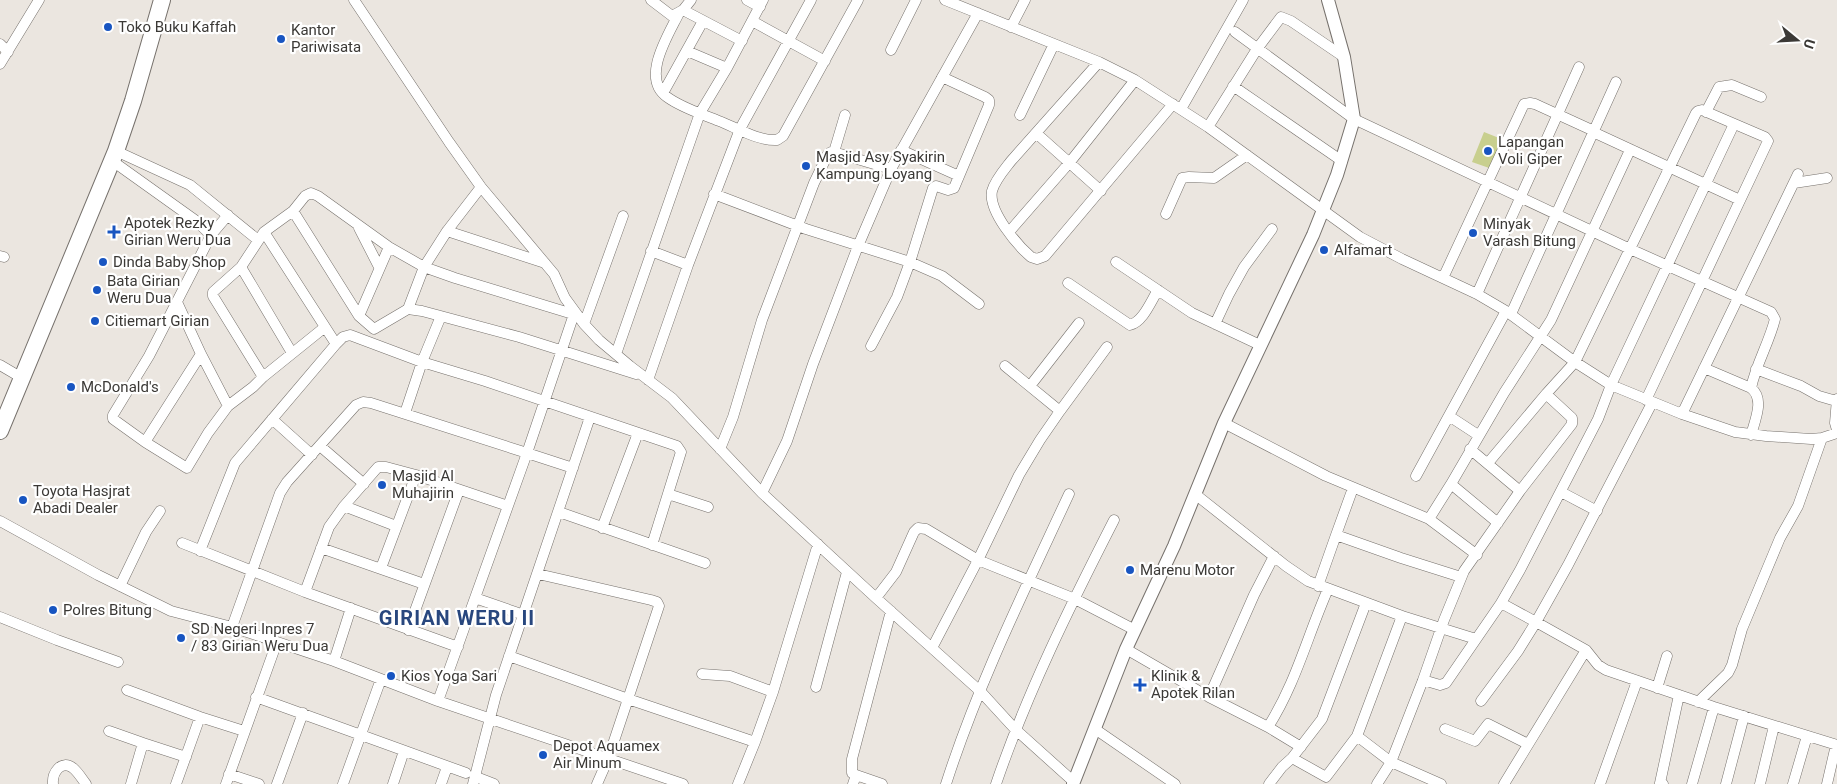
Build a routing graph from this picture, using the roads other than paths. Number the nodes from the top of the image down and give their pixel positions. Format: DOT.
graph roads {
  1 [pos="39,0"];
  2 [pos="162,0"];
  3 [pos="354,0"];
  4 [pos="651,0"];
  5 [pos="691,0"];
  6 [pos="747,0"];
  7 [pos="811,0"];
  8 [pos="858,0"];
  9 [pos="916,0"];
  10 [pos="945,0"];
  11 [pos="1025,0"];
  12 [pos="1243,0"];
  13 [pos="1329,2"];
  14 [pos="762,4"];
  15 [pos="681,12"];
  16 [pos="978,13"];
  17 [pos="752,21"];
  18 [pos="703,22"];
  19 [pos="1011,27"];
  20 [pos="1235,32"];
  21 [pos="742,41"];
  22 [pos="789,41"];
  23 [pos="1054,44"];
  24 [pos="4,48"];
  25 [pos="1257,49"];
  26 [pos="891,50"];
  27 [pos="688,51"];
  28 [pos="1344,57"];
  29 [pos="825,61"];
  30 [pos="1099,62"];
  31 [pos="0,64"];
  32 [pos="727,68"];
  33 [pos="1579,68"];
  34 [pos="942,77"];
  35 [pos="1135,80"];
  36 [pos="1616,82"];
  37 [pos="1233,86"];
  38 [pos="663,93"];
  39 [pos="1761,97"];
  40 [pos="1177,106"];
  41 [pos="1706,112"];
  42 [pos="700,113"];
  43 [pos="1558,114"];
  44 [pos="845,115"];
  45 [pos="1020,115"];
  46 [pos="1354,118"];
  47 [pos="1734,124"];
  48 [pos="1208,127"];
  49 [pos="740,129"];
  50 [pos="1593,131"];
  51 [pos="1036,133"];
  52 [pos="901,150"];
  53 [pos="1630,150"];
  54 [pos="834,152"];
  55 [pos="114,155"];
  56 [pos="1247,155"];
  57 [pos="1342,161"];
  58 [pos="1070,162"];
  59 [pos="1670,168"];
  60 [pos="891,169"];
  61 [pos="959,176"];
  62 [pos="1827,178"];
  63 [pos="1488,181"];
  64 [pos="1705,184"];
  65 [pos="481,187"];
  66 [pos="1101,191"];
  67 [pos="714,194"];
  68 [pos="1521,197"];
  69 [pos="1740,200"];
  70 [pos="293,211"];
  71 [pos="1323,211"];
  72 [pos="1166,214"];
  73 [pos="1557,214"];
  74 [pos="228,215"];
  75 [pos="623,216"];
  76 [pos="358,225"];
  77 [pos="798,226"];
  78 [pos="1272,229"];
  79 [pos="1592,230"];
  80 [pos="448,231"];
  81 [pos="1009,232"];
  82 [pos="211,235"];
  83 [pos="261,236"];
  84 [pos="858,246"];
  85 [pos="389,247"];
  86 [pos="1630,249"];
  87 [pos="651,251"];
  88 [pos="910,262"];
  89 [pos="1116,262"];
  90 [pos="546,263"];
  91 [pos="241,266"];
  92 [pos="424,266"];
  93 [pos="688,266"];
  94 [pos="1667,266"];
  95 [pos="379,267"];
  96 [pos="1443,278"];
  97 [pos="1701,282"];
  98 [pos="1068,283"];
  99 [pos="1158,290"];
  100 [pos="1477,294"];
  101 [pos="1737,298"];
  102 [pos="177,302"];
  103 [pos="979,304"];
  104 [pos="408,309"];
  105 [pos="1509,312"];
  106 [pos="575,314"];
  107 [pos="359,316"];
  108 [pos="441,316"];
  109 [pos="1079,323"];
  110 [pos="584,324"];
  111 [pos="1215,324"];
  112 [pos="325,326"];
  113 [pos="374,329"];
  114 [pos="1541,337"];
  115 [pos="365,341"];
  116 [pos="336,344"];
  117 [pos="1260,345"];
  118 [pos="871,346"];
  119 [pos="1107,347"];
  120 [pos="560,351"];
  121 [pos="292,353"];
  122 [pos="201,354"];
  123 [pos="616,354"];
  124 [pos="422,362"];
  125 [pos="1575,362"];
  126 [pos="0,365"];
  127 [pos="1005,366"];
  128 [pos="1704,368"];
  129 [pos="1756,369"];
  130 [pos="263,377"];
  131 [pos="22,378"];
  132 [pos="645,378"];
  133 [pos="1611,385"];
  134 [pos="1030,386"];
  135 [pos="1750,388"];
  136 [pos="1546,394"];
  137 [pos="1837,400"];
  138 [pos="544,401"];
  139 [pos="1649,401"];
  140 [pos="228,406"];
  141 [pos="1060,411"];
  142 [pos="405,412"];
  143 [pos="1682,414"];
  144 [pos="1449,416"];
  145 [pos="590,417"];
  146 [pos="272,420"];
  147 [pos="1224,423"];
  148 [pos="0,431"];
  149 [pos="1837,432"];
  150 [pos="638,433"];
  151 [pos="1478,435"];
  152 [pos="1751,435"];
  153 [pos="1822,438"];
  154 [pos="145,442"];
  155 [pos="320,446"];
  156 [pos="1470,448"];
  157 [pos="720,449"];
  158 [pos="527,453"];
  159 [pos="312,455"];
  160 [pos="1488,464"];
  161 [pos="573,468"];
  162 [pos="416,475"];
  163 [pos="1416,476"];
  164 [pos="364,484"];
  165 [pos="1451,484"];
  166 [pos="1353,488"];
  167 [pos="459,490"];
  168 [pos="1520,490"];
  169 [pos="1561,492"];
  170 [pos="762,493"];
  171 [pos="668,494"];
  172 [pos="1069,494"];
  173 [pos="1195,494"];
  174 [pos="344,506"];
  175 [pos="508,506"];
  176 [pos="708,507"];
  177 [pos="160,511"];
  178 [pos="1597,511"];
  179 [pos="559,512"];
  180 [pos="1429,518"];
  181 [pos="1114,520"];
  182 [pos="0,521"];
  183 [pos="1498,523"];
  184 [pos="396,526"];
  185 [pos="602,528"];
  186 [pos="1336,535"];
  187 [pos="182,543"];
  188 [pos="818,544"];
  189 [pos="652,545"];
  190 [pos="321,548"];
  191 [pos="200,551"];
  192 [pos="1477,555"];
  193 [pos="1274,556"];
  194 [pos="978,560"];
  195 [pos="705,563"];
  196 [pos="382,568"];
  197 [pos="252,572"];
  198 [pos="847,572"];
  199 [pos="538,574"];
  200 [pos="1461,577"];
  201 [pos="1029,581"];
  202 [pos="424,584"];
  203 [pos="120,586"];
  204 [pos="1323,588"];
  205 [pos="304,592"];
  206 [pos="475,598"];
  207 [pos="876,598"];
  208 [pos="1075,599"];
  209 [pos="1366,603"];
  210 [pos="1501,604"];
  211 [pos="351,608"];
  212 [pos="891,611"];
  213 [pos="524,616"];
  214 [pos="1402,616"];
  215 [pos="0,617"];
  216 [pos="1536,622"];
  217 [pos="232,628"];
  218 [pos="1441,629"];
  219 [pos="408,630"];
  220 [pos="1135,630"];
  221 [pos="1476,639"];
  222 [pos="277,642"];
  223 [pos="458,647"];
  224 [pos="932,648"];
  225 [pos="1126,649"];
  226 [pos="1586,650"];
  227 [pos="509,656"];
  228 [pos="1667,656"];
  229 [pos="334,660"];
  230 [pos="118,662"];
  231 [pos="702,674"];
  232 [pos="381,679"];
  233 [pos="1423,680"];
  234 [pos="1636,682"];
  235 [pos="816,688"];
  236 [pos="1657,688"];
  237 [pos="127,690"];
  238 [pos="773,692"];
  239 [pos="981,692"];
  240 [pos="1679,695"];
  241 [pos="256,697"];
  242 [pos="1209,697"];
  243 [pos="628,699"];
  244 [pos="438,701"];
  245 [pos="1482,701"];
  246 [pos="1698,702"];
  247 [pos="1714,707"];
  248 [pos="303,713"];
  249 [pos="1744,716"];
  250 [pos="200,717"];
  251 [pos="490,718"];
  252 [pos="1774,726"];
  253 [pos="1268,727"];
  254 [pos="1015,729"];
  255 [pos="1095,729"];
  256 [pos="1445,729"];
  257 [pos="109,731"];
  258 [pos="244,731"];
  259 [pos="361,735"];
  260 [pos="1357,736"];
  261 [pos="1807,736"];
  262 [pos="756,742"];
  263 [pos="143,743"];
  264 [pos="1528,744"];
  265 [pos="1836,745"];
  266 [pos="1301,748"];
  267 [pos="404,751"];
  268 [pos="186,757"];
  269 [pos="1292,758"];
  270 [pos="608,759"];
  271 [pos="1391,762"];
  272 [pos="447,767"];
  273 [pos="472,778"];
  274 [pos="228,779"];
  275 [pos="854,779"];
  276 [pos="1325,781"];
  277 [pos="1073,783"];
  278 [pos="1437,783"];
  279 [pos="53,784"];
  280 [pos="86,784"];
  281 [pos="131,784"];
  282 [pos="176,784"];
  283 [pos="259,784"];
  284 [pos="277,784"];
  285 [pos="343,784"];
  286 [pos="393,784"];
  287 [pos="441,784"];
  288 [pos="494,784"];
  289 [pos="597,784"];
  290 [pos="684,784"];
  291 [pos="738,784"];
  292 [pos="882,784"];
  293 [pos="946,784"];
  294 [pos="996,784"];
  295 [pos="1174,784"];
  296 [pos="1269,784"];
  297 [pos="1377,784"];
  298 [pos="1504,784"];
  299 [pos="1600,784"];
  300 [pos="1661,784"];
  301 [pos="1692,784"];
  302 [pos="1726,784"];
  303 [pos="1760,784"];
  304 [pos="1792,784"];
  305 [pos="1827,784"];
  1 -- 24 [label="street"];
  2 -- 55 [label="highway"];
  3 -- 65 [label="street"];
  4 -- 15 [label="street"];
  5 -- 15 [label="street"];
  6 -- 14 [label="street"];
  7 -- 22 [label="street"];
  8 -- 29 [label="street"];
  9 -- 26 [label="street"];
  10 -- 16 [label="street"];
  11 -- 19 [label="street"];
  12 -- 40 [label="street"];
  13 -- 28 [label="street"];
  14 -- 17 [label="street"];
  15 -- 18 [label="street"];
  15 -- 38 [label="street"];
  16 -- 19 [label="street"];
  16 -- 34 [label="street"];
  17 -- 21 [label="street"];
  17 -- 22 [label="street"];
  18 -- 21 [label="street"];
  18 -- 27 [label="street"];
  19 -- 23 [label="street"];
  20 -- 25 [label="street"];
  21 -- 32 [label="street"];
  22 -- 29 [label="street"];
  22 -- 49 [label="street"];
  23 -- 30 [label="street"];
  23 -- 45 [label="street"];
  24 -- 31 [label="street"];
  25 -- 28 [label="street"];
  25 -- 37 [label="street"];
  25 -- 46 [label="street"];
  27 -- 32 [label="street"];
  27 -- 38 [label="street"];
  28 -- 46 [label="street"];
  29 -- 49 [label="street"];
  30 -- 35 [label="street"];
  30 -- 51 [label="street"];
  32 -- 42 [label="street"];
  33 -- 43 [label="street"];
  34 -- 52 [label="street"];
  34 -- 61 [label="street"];
  35 -- 40 [label="street"];
  35 -- 58 [label="street"];
  36 -- 50 [label="street"];
  37 -- 48 [label="street"];
  37 -- 57 [label="street"];
  38 -- 42 [label="street"];
  39 -- 41 [label="street"];
  40 -- 48 [label="street"];
  40 -- 66 [label="street"];
  41 -- 47 [label="street"];
  41 -- 59 [label="street"];
  42 -- 49 [label="street"];
  42 -- 87 [label="street"];
  43 -- 50 [label="street"];
  43 -- 63 [label="street"];
  43 -- 68 [label="street"];
  44 -- 54 [label="street"];
  46 -- 57 [label="street"];
  46 -- 63 [label="street"];
  47 -- 64 [label="street"];
  47 -- 69 [label="street"];
  48 -- 56 [label="street"];
  49 -- 67 [label="street"];
  50 -- 53 [label="street"];
  50 -- 73 [label="street"];
  51 -- 58 [label="street"];
  51 -- 81 [label="street"];
  52 -- 60 [label="street"];
  52 -- 61 [label="street"];
  53 -- 59 [label="street"];
  53 -- 79 [label="street"];
  54 -- 60 [label="street"];
  54 -- 77 [label="street"];
  55 -- 74 [label="street"];
  55 -- 82 [label="street"];
  55 -- 131 [label="highway"];
  56 -- 71 [label="street"];
  56 -- 72 [label="street"];
  57 -- 71 [label="street"];
  58 -- 66 [label="street"];
  58 -- 81 [label="street"];
  59 -- 64 [label="street"];
  59 -- 86 [label="street"];
  60 -- 84 [label="street"];
  61 -- 88 [label="street"];
  62 -- 101 [label="street"];
  63 -- 68 [label="street"];
  63 -- 96 [label="street"];
  64 -- 69 [label="street"];
  64 -- 94 [label="street"];
  65 -- 80 [label="street"];
  65 -- 90 [label="street"];
  66 -- 81 [label="street"];
  67 -- 77 [label="street"];
  67 -- 93 [label="street"];
  68 -- 73 [label="street"];
  68 -- 100 [label="street"];
  69 -- 97 [label="street"];
  70 -- 76 [label="street"];
  70 -- 83 [label="street"];
  70 -- 107 [label="street"];
  71 -- 96 [label="street"];
  71 -- 117 [label="street"];
  73 -- 79 [label="street"];
  73 -- 105 [label="street"];
  74 -- 82 [label="street"];
  74 -- 83 [label="street"];
  75 -- 110 [label="street"];
  76 -- 85 [label="street"];
  76 -- 95 [label="street"];
  77 -- 84 [label="street"];
  77 -- 157 [label="street"];
  78 -- 111 [label="street"];
  79 -- 86 [label="street"];
  79 -- 114 [label="street"];
  80 -- 90 [label="street"];
  80 -- 92 [label="street"];
  82 -- 102 [label="street"];
  83 -- 91 [label="street"];
  83 -- 112 [label="street"];
  84 -- 88 [label="street"];
  84 -- 170 [label="street"];
  85 -- 92 [label="street"];
  85 -- 95 [label="street"];
  86 -- 94 [label="street"];
  86 -- 125 [label="street"];
  87 -- 93 [label="street"];
  87 -- 123 [label="street"];
  88 -- 103 [label="street"];
  88 -- 118 [label="street"];
  89 -- 99 [label="street"];
  90 -- 106 [label="street"];
  91 -- 121 [label="street"];
  91 -- 130 [label="street"];
  92 -- 104 [label="street"];
  92 -- 106 [label="street"];
  93 -- 132 [label="street"];
  94 -- 97 [label="street"];
  94 -- 133 [label="street"];
  95 -- 107 [label="street"];
  96 -- 100 [label="street"];
  97 -- 101 [label="street"];
  97 -- 139 [label="street"];
  98 -- 99 [label="street"];
  99 -- 111 [label="street"];
  100 -- 105 [label="street"];
  101 -- 128 [label="street"];
  101 -- 129 [label="street"];
  102 -- 122 [label="street"];
  102 -- 154 [label="street"];
  104 -- 108 [label="street"];
  104 -- 113 [label="street"];
  105 -- 114 [label="street"];
  105 -- 144 [label="street"];
  106 -- 110 [label="street"];
  106 -- 120 [label="street"];
  107 -- 113 [label="street"];
  108 -- 120 [label="street"];
  108 -- 124 [label="street"];
  109 -- 134 [label="street"];
  110 -- 123 [label="street"];
  111 -- 117 [label="street"];
  112 -- 116 [label="street"];
  112 -- 121 [label="street"];
  113 -- 115 [label="street"];
  114 -- 125 [label="street"];
  114 -- 151 [label="street"];
  115 -- 116 [label="street"];
  115 -- 124 [label="street"];
  116 -- 146 [label="street"];
  117 -- 147 [label="street"];
  119 -- 141 [label="street"];
  120 -- 132 [label="street"];
  120 -- 138 [label="street"];
  121 -- 130 [label="street"];
  122 -- 140 [label="street"];
  122 -- 154 [label="street"];
  123 -- 132 [label="street"];
  124 -- 138 [label="street"];
  124 -- 142 [label="street"];
  125 -- 133 [label="street"];
  125 -- 136 [label="street"];
  126 -- 131 [label="street"];
  127 -- 134 [label="street"];
  128 -- 135 [label="street"];
  128 -- 143 [label="street"];
  129 -- 135 [label="street"];
  129 -- 137 [label="street"];
  130 -- 140 [label="street"];
  131 -- 148 [label="highway"];
  132 -- 157 [label="street"];
  133 -- 139 [label="street"];
  133 -- 169 [label="street"];
  134 -- 141 [label="street"];
  135 -- 152 [label="street"];
  136 -- 160 [label="street"];
  136 -- 168 [label="street"];
  137 -- 149 [label="street"];
  138 -- 145 [label="street"];
  138 -- 158 [label="street"];
  139 -- 143 [label="street"];
  139 -- 178 [label="street"];
  140 -- 154 [label="street"];
  141 -- 194 [label="street"];
  142 -- 155 [label="street"];
  142 -- 158 [label="street"];
  143 -- 152 [label="street"];
  144 -- 151 [label="street"];
  144 -- 163 [label="street"];
  145 -- 150 [label="street"];
  145 -- 161 [label="street"];
  146 -- 159 [label="street"];
  146 -- 191 [label="street"];
  147 -- 166 [label="street"];
  147 -- 173 [label="street"];
  149 -- 153 [label="street"];
  150 -- 171 [label="street"];
  150 -- 185 [label="street"];
  151 -- 156 [label="street"];
  152 -- 153 [label="street"];
  153 -- 246 [label="street"];
  155 -- 159 [label="street"];
  155 -- 164 [label="street"];
  156 -- 160 [label="street"];
  156 -- 165 [label="street"];
  157 -- 170 [label="street"];
  158 -- 161 [label="street"];
  158 -- 175 [label="street"];
  159 -- 197 [label="street"];
  160 -- 168 [label="street"];
  161 -- 179 [label="street"];
  162 -- 164 [label="street"];
  162 -- 167 [label="street"];
  162 -- 184 [label="street"];
  164 -- 174 [label="street"];
  165 -- 180 [label="street"];
  165 -- 183 [label="street"];
  166 -- 180 [label="street"];
  166 -- 186 [label="street"];
  167 -- 175 [label="street"];
  167 -- 202 [label="street"];
  168 -- 183 [label="street"];
  169 -- 178 [label="street"];
  169 -- 210 [label="street"];
  170 -- 188 [label="street"];
  171 -- 176 [label="street"];
  171 -- 189 [label="street"];
  172 -- 201 [label="street"];
  173 -- 193 [label="street"];
  173 -- 220 [label="street"];
  174 -- 184 [label="street"];
  174 -- 190 [label="street"];
  175 -- 206 [label="street"];
  177 -- 203 [label="street"];
  178 -- 216 [label="street"];
  179 -- 185 [label="street"];
  179 -- 199 [label="street"];
  180 -- 192 [label="street"];
  181 -- 208 [label="street"];
  182 -- 203 [label="street"];
  183 -- 192 [label="street"];
  184 -- 196 [label="street"];
  185 -- 189 [label="street"];
  186 -- 200 [label="street"];
  186 -- 204 [label="street"];
  187 -- 191 [label="street"];
  188 -- 198 [label="street"];
  188 -- 238 [label="street"];
  189 -- 195 [label="street"];
  190 -- 196 [label="street"];
  190 -- 205 [label="street"];
  191 -- 197 [label="street"];
  192 -- 200 [label="street"];
  193 -- 204 [label="street"];
  193 -- 242 [label="street"];
  194 -- 201 [label="street"];
  194 -- 207 [label="street"];
  194 -- 224 [label="street"];
  196 -- 202 [label="street"];
  197 -- 205 [label="street"];
  197 -- 217 [label="street"];
  198 -- 207 [label="street"];
  198 -- 235 [label="street"];
  199 -- 213 [label="street"];
  199 -- 243 [label="street"];
  200 -- 218 [label="street"];
  201 -- 208 [label="street"];
  201 -- 239 [label="street"];
  202 -- 219 [label="street"];
  203 -- 217 [label="street"];
  204 -- 209 [label="street"];
  204 -- 253 [label="street"];
  205 -- 211 [label="street"];
  206 -- 213 [label="street"];
  206 -- 223 [label="street"];
  207 -- 212 [label="street"];
  208 -- 220 [label="street"];
  208 -- 254 [label="street"];
  209 -- 214 [label="street"];
  209 -- 266 [label="street"];
  210 -- 216 [label="street"];
  210 -- 221 [label="street"];
  211 -- 219 [label="street"];
  211 -- 229 [label="street"];
  212 -- 224 [label="street"];
  212 -- 275 [label="street"];
  213 -- 227 [label="street"];
  214 -- 218 [label="street"];
  214 -- 260 [label="street"];
  215 -- 230 [label="street"];
  216 -- 226 [label="street"];
  216 -- 245 [label="street"];
  217 -- 222 [label="street"];
  218 -- 221 [label="street"];
  218 -- 233 [label="street"];
  219 -- 223 [label="street"];
  220 -- 225 [label="street"];
  221 -- 233 [label="street"];
  222 -- 229 [label="street"];
  222 -- 241 [label="street"];
  223 -- 244 [label="street"];
  224 -- 239 [label="street"];
  225 -- 242 [label="street"];
  225 -- 255 [label="street"];
  226 -- 234 [label="street"];
  226 -- 264 [label="street"];
  227 -- 243 [label="street"];
  227 -- 251 [label="street"];
  228 -- 236 [label="street"];
  229 -- 232 [label="street"];
  231 -- 238 [label="street"];
  232 -- 244 [label="street"];
  232 -- 259 [label="street"];
  233 -- 271 [label="street"];
  234 -- 236 [label="street"];
  234 -- 299 [label="street"];
  236 -- 240 [label="street"];
  237 -- 250 [label="street"];
  238 -- 262 [label="street"];
  239 -- 254 [label="street"];
  239 -- 293 [label="street"];
  240 -- 246 [label="street"];
  240 -- 300 [label="street"];
  241 -- 248 [label="street"];
  241 -- 258 [label="street"];
  242 -- 253 [label="street"];
  243 -- 262 [label="street"];
  243 -- 270 [label="street"];
  244 -- 251 [label="street"];
  246 -- 247 [label="street"];
  247 -- 249 [label="street"];
  247 -- 301 [label="street"];
  248 -- 259 [label="street"];
  248 -- 284 [label="street"];
  249 -- 252 [label="street"];
  249 -- 302 [label="street"];
  250 -- 258 [label="street"];
  250 -- 268 [label="street"];
  251 -- 270 [label="street"];
  251 -- 273 [label="street"];
  252 -- 261 [label="street"];
  252 -- 303 [label="street"];
  253 -- 266 [label="street"];
  254 -- 277 [label="street"];
  254 -- 294 [label="street"];
  255 -- 277 [label="street"];
  255 -- 295 [label="street"];
  256 -- 264 [label="street"];
  257 -- 263 [label="street"];
  258 -- 274 [label="street"];
  259 -- 267 [label="street"];
  259 -- 285 [label="street"];
  260 -- 271 [label="street"];
  260 -- 276 [label="street"];
  261 -- 265 [label="street"];
  261 -- 304 [label="street"];
  262 -- 291 [label="street"];
  263 -- 268 [label="street"];
  263 -- 281 [label="street"];
  264 -- 298 [label="street"];
  265 -- 305 [label="street"];
  266 -- 269 [label="street"];
  267 -- 272 [label="street"];
  267 -- 286 [label="street"];
  268 -- 282 [label="street"];
  269 -- 276 [label="street"];
  269 -- 296 [label="street"];
  270 -- 289 [label="street"];
  270 -- 290 [label="street"];
  271 -- 278 [label="street"];
  271 -- 297 [label="street"];
  272 -- 273 [label="street"];
  272 -- 287 [label="street"];
  273 -- 288 [label="street"];
  274 -- 283 [label="street"];
  275 -- 292 [label="street"];
  279 -- 280 [label="street"];
}
